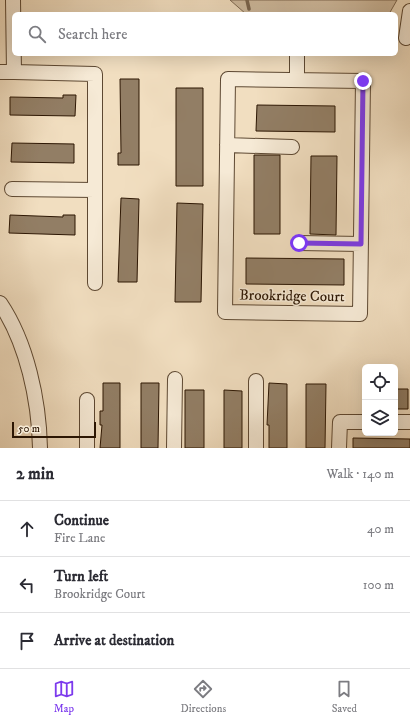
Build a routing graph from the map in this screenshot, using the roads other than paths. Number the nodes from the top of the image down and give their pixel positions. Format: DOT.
graph roads {
  1 [pos="13,0"];
  2 [pos="410,11"];
  3 [pos="9,34"];
  4 [pos="404,38"];
  5 [pos="297,56"];
  6 [pos="7,72"];
  7 [pos="296,79"];
  8 [pos="227,145"];
  9 [pos="292,147"];
  10 [pos="12,189"];
  11 [pos="95,190"];
  12 [pos="299,243"];
  13 [pos="361,244"];
  14 [pos="95,283"];
  15 [pos="0,303"];
  16 [pos="175,379"];
  17 [pos="256,381"];
  18 [pos="87,400"];
  19 [pos="362,422"];
  20 [pos="398,422"];
  21 [pos="410,422"];
  22 [pos="40,448"];
  23 [pos="87,448"];
  24 [pos="174,448"];
  25 [pos="256,448"];
  26 [pos="339,448"];
  1 -- 3 [label="street"];
  2 -- 4 [label="street"];
  3 -- 6 [label="street"];
  5 -- 7 [label="street"];
  6 -- 11 [label="street"];
  7 -- 8 [label="street, Brookridge Court"];
  7 -- 13 [label="street, Brookridge Court"];
  8 -- 9 [label="street"];
  8 -- 13 [label="street, Brookridge Court"];
  10 -- 11 [label="street"];
  11 -- 14 [label="street"];
  12 -- 13 [label="street"];
  15 -- 22 [label="street"];
  16 -- 24 [label="street"];
  17 -- 25 [label="street"];
  18 -- 23 [label="street"];
  19 -- 26 [label="street"];
  20 -- 21 [label="street"];
}
